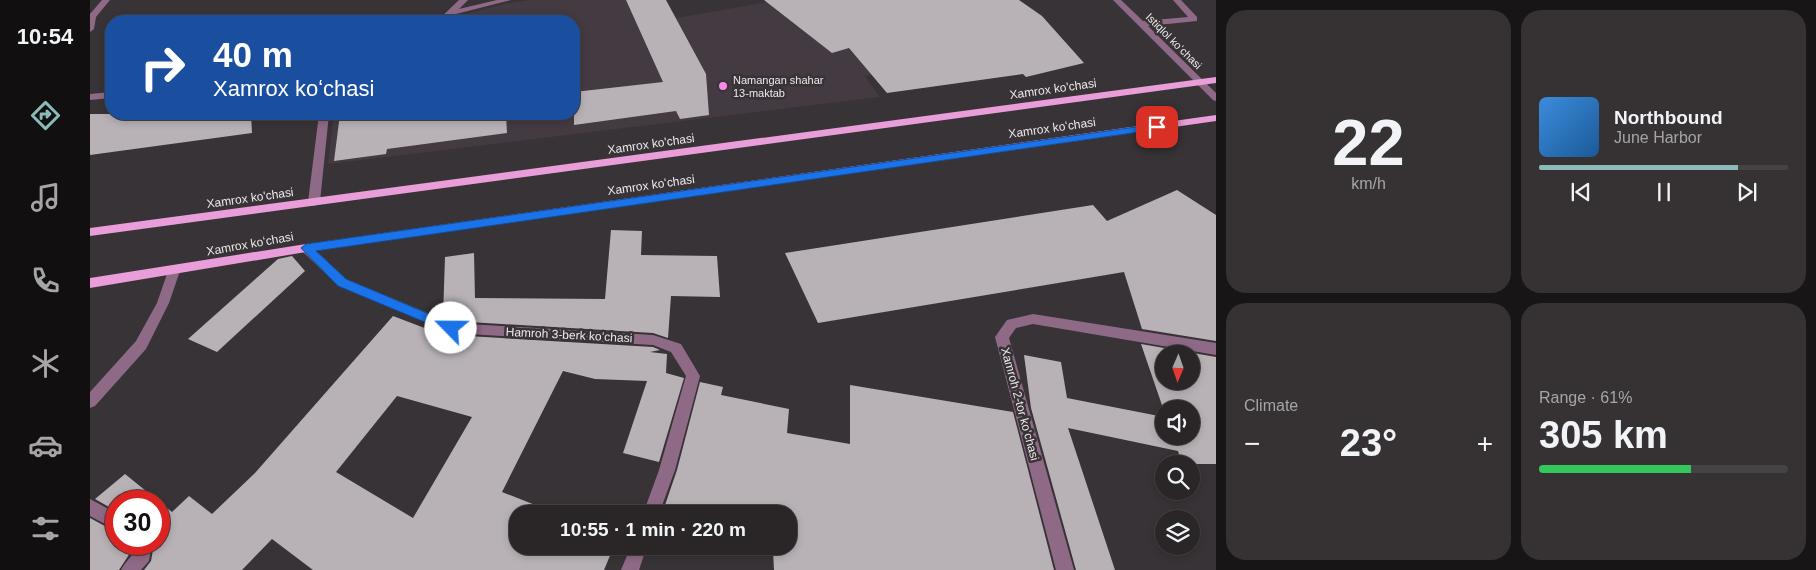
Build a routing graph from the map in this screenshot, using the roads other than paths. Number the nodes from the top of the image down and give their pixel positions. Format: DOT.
graph roads {
  1 [pos="106,0"];
  2 [pos="464,0"];
  3 [pos="507,0"];
  4 [pos="1117,0"];
  5 [pos="1177,0"];
  6 [pos="452,13"];
  7 [pos="449,15"];
  8 [pos="1141,24"];
  9 [pos="90,28"];
  10 [pos="1216,80"];
  11 [pos="1199,82"];
  12 [pos="105,96"];
  13 [pos="90,97"];
  14 [pos="1216,98"];
  15 [pos="1216,118"];
  16 [pos="323,120"];
  17 [pos="314,202"];
  18 [pos="90,232"];
  19 [pos="306,248"];
  20 [pos="174,271"];
  21 [pos="90,284"];
  22 [pos="1216,349"];
  23 [pos="90,402"];
  24 [pos="654,505"];
  25 [pos="90,507"];
  26 [pos="105,516"];
  27 [pos="143,555"];
  28 [pos="636,555"];
  29 [pos="130,570"];
  30 [pos="630,570"];
  31 [pos="1065,570"];
  1 -- 9 [label="street"];
  2 -- 6 [label="street"];
  3 -- 6 [label="street"];
  4 -- 8 [label="street, Istiqlol koʻchasi"];
  5 -- 8 [label="street"];
  6 -- 7 [label="street"];
  8 -- 11 [label="street, Istiqlol koʻchasi"];
  10 -- 11 [label="main road, Xamrox ko'chasi"];
  11 -- 14 [label="street, Istiqlol koʻchasi"];
  11 -- 17 [label="main road, Xamrox ko'chasi"];
  12 -- 13 [label="street"];
  15 -- 19 [label="main road, Xamrox koʻchasi"];
  16 -- 17 [label="street"];
  17 -- 18 [label="main road, Xamrox ko'chasi"];
  19 -- 20 [label="main road, Xamrox koʻchasi"];
  19 -- 24 [label="street, Hamroh 3-berk koʻchasi"];
  20 -- 21 [label="main road, Xamrox koʻchasi"];
  20 -- 23 [label="street"];
  22 -- 31 [label="street, Xamroh 2-tor koʻchasi"];
  25 -- 26 [label="street"];
  27 -- 29 [label="street"];
  28 -- 30 [label="street"];
}
